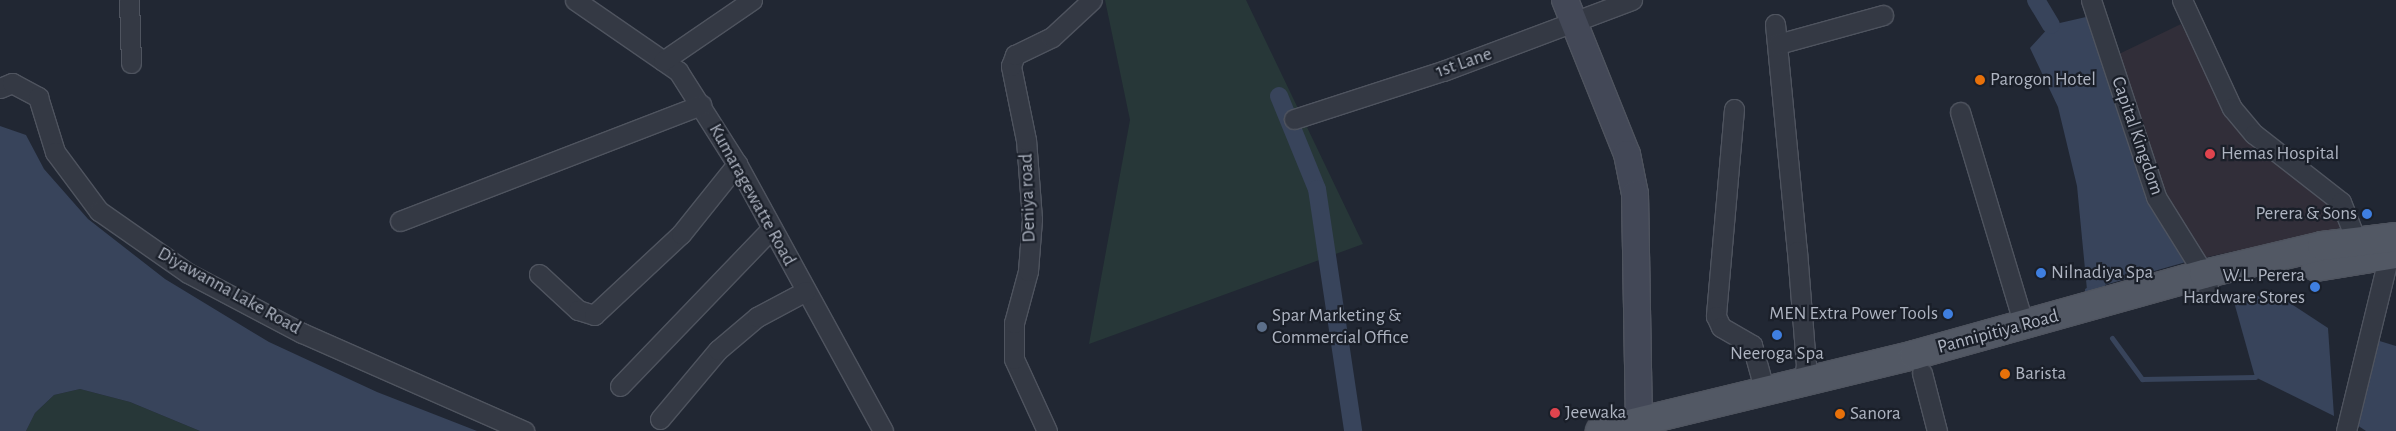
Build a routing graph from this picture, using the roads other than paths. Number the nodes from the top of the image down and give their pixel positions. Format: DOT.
graph roads {
  1 [pos="129,0"];
  2 [pos="575,0"];
  3 [pos="752,0"];
  4 [pos="1092,0"];
  5 [pos="1565,0"];
  6 [pos="1632,0"];
  7 [pos="2091,0"];
  8 [pos="2182,0"];
  9 [pos="1883,15"];
  10 [pos="1575,24"];
  11 [pos="1775,24"];
  12 [pos="1778,44"];
  13 [pos="663,61"];
  14 [pos="131,63"];
  15 [pos="0,88"];
  16 [pos="701,105"];
  17 [pos="1734,109"];
  18 [pos="1960,112"];
  19 [pos="1294,119"];
  20 [pos="737,164"];
  21 [pos="400,221"];
  22 [pos="771,229"];
  23 [pos="2356,240"];
  24 [pos="2394,248"];
  25 [pos="539,274"];
  26 [pos="2207,282"];
  27 [pos="806,291"];
  28 [pos="2024,325"];
  29 [pos="1922,372"];
  30 [pos="1803,383"];
  31 [pos="620,386"];
  32 [pos="1765,392"];
  33 [pos="660,419"];
  34 [pos="1638,426"];
  35 [pos="524,431"];
  36 [pos="883,431"];
  37 [pos="1048,431"];
  38 [pos="1600,431"];
  39 [pos="1680,431"];
  40 [pos="1937,431"];
  41 [pos="2346,431"];
  1 -- 14 [label="street"];
  2 -- 13 [label="street, Kumaragewatte Road"];
  3 -- 13 [label="street"];
  4 -- 37 [label="street, Deniya road"];
  5 -- 10 [label="street"];
  6 -- 10 [label="street, 1st Lane"];
  7 -- 26 [label="street, Capital Kingdom"];
  8 -- 23 [label="street"];
  9 -- 12 [label="street"];
  10 -- 19 [label="street, 1st Lane"];
  10 -- 34 [label="street"];
  11 -- 12 [label="street"];
  12 -- 30 [label="street"];
  13 -- 16 [label="street, Kumaragewatte Road"];
  15 -- 35 [label="street, Diyawanna Lake Road"];
  16 -- 20 [label="street, Kumaragewatte Road"];
  16 -- 21 [label="street"];
  17 -- 32 [label="street"];
  18 -- 28 [label="street"];
  20 -- 22 [label="street, Kumaragewatte Road"];
  20 -- 25 [label="street"];
  22 -- 27 [label="street, Kumaragewatte Road"];
  22 -- 31 [label="street"];
  23 -- 24 [label="main road, Pannipitiya Road"];
  23 -- 26 [label="main road, Pannipitiya Road"];
  24 -- 26 [label="main road, Pannipitiya Road"];
  24 -- 41 [label="street"];
  26 -- 28 [label="main road, Pannipitiya Road"];
  26 -- 29 [label="main road, Pannipitiya Road"];
  27 -- 33 [label="street"];
  27 -- 36 [label="street, Kumaragewatte Road"];
  28 -- 30 [label="main road, Pannipitiya Road"];
  29 -- 39 [label="main road, Pannipitiya Road"];
  29 -- 40 [label="street"];
  30 -- 32 [label="main road, Pannipitiya Road"];
  32 -- 34 [label="main road, Pannipitiya Road"];
  34 -- 38 [label="main road, Pannipitiya Road"];
}
